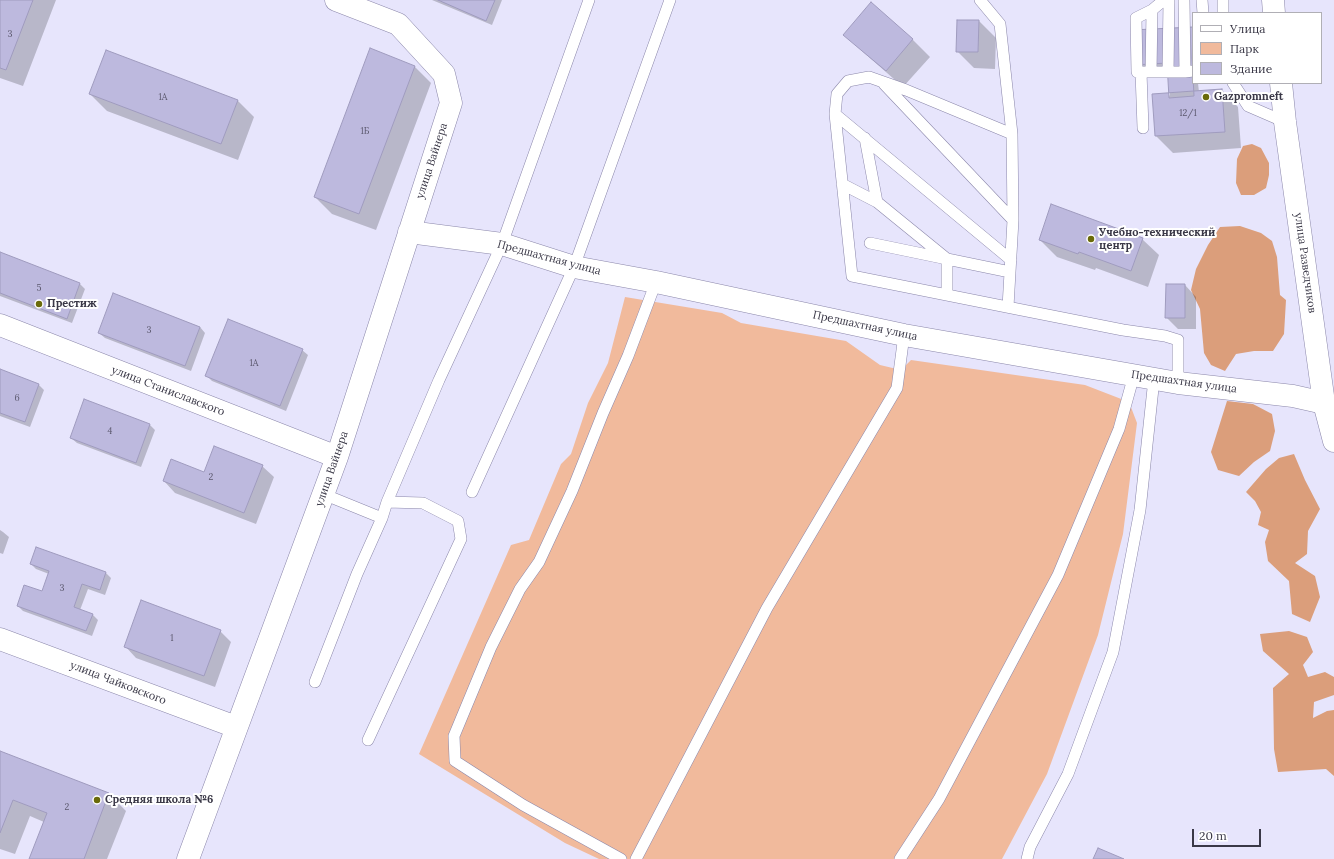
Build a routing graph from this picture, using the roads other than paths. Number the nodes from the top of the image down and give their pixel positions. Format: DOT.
graph roads {
  1 [pos="336,0"];
  2 [pos="589,0"];
  3 [pos="670,0"];
  4 [pos="980,0"];
  5 [pos="1164,0"];
  6 [pos="1169,0"];
  7 [pos="1184,0"];
  8 [pos="1202,0"];
  9 [pos="1223,0"];
  10 [pos="1273,0"];
  11 [pos="1152,10"];
  12 [pos="1203,12"];
  13 [pos="1223,12"];
  14 [pos="1274,12"];
  15 [pos="1189,71"];
  16 [pos="1146,72"];
  17 [pos="1168,72"];
  18 [pos="882,82"];
  19 [pos="1234,84"];
  20 [pos="1281,84"];
  21 [pos="835,114"];
  22 [pos="1285,122"];
  23 [pos="1143,128"];
  24 [pos="1012,134"];
  25 [pos="865,138"];
  26 [pos="842,184"];
  27 [pos="878,202"];
  28 [pos="1013,220"];
  29 [pos="409,232"];
  30 [pos="870,243"];
  31 [pos="502,244"];
  32 [pos="947,259"];
  33 [pos="1011,260"];
  34 [pos="574,267"];
  35 [pos="1010,272"];
  36 [pos="656,282"];
  37 [pos="947,295"];
  38 [pos="1008,307"];
  39 [pos="0,326"];
  40 [pos="904,335"];
  41 [pos="1144,377"];
  42 [pos="1178,383"];
  43 [pos="1324,403"];
  44 [pos="1334,441"];
  45 [pos="337,457"];
  46 [pos="472,492"];
  47 [pos="323,494"];
  48 [pos="387,502"];
  49 [pos="382,518"];
  50 [pos="0,639"];
  51 [pos="314,682"];
  52 [pos="236,727"];
  53 [pos="368,740"];
  54 [pos="188,859"];
  55 [pos="621,859"];
  56 [pos="636,859"];
  57 [pos="900,859"];
  58 [pos="1027,859"];
  1 -- 29 [label="street, улица Вайнера"];
  2 -- 31 [label="lane"];
  3 -- 34 [label="lane"];
  4 -- 24 [label="lane"];
  5 -- 11 [label="lane"];
  6 -- 17 [label="lane"];
  7 -- 15 [label="lane"];
  8 -- 12 [label="lane"];
  9 -- 13 [label="lane"];
  10 -- 14 [label="street"];
  11 -- 16 [label="lane"];
  11 -- 16 [label="lane"];
  15 -- 17 [label="lane"];
  16 -- 17 [label="lane"];
  16 -- 23 [label="lane"];
  18 -- 21 [label="lane"];
  18 -- 24 [label="lane"];
  18 -- 28 [label="lane"];
  19 -- 22 [label="lane"];
  20 -- 22 [label="street, улица Разведчиков"];
  21 -- 25 [label="lane"];
  21 -- 26 [label="lane"];
  22 -- 43 [label="street, улица Разведчиков"];
  24 -- 28 [label="lane"];
  25 -- 27 [label="lane"];
  25 -- 33 [label="lane"];
  26 -- 27 [label="lane"];
  26 -- 37 [label="lane"];
  27 -- 32 [label="lane"];
  28 -- 33 [label="lane"];
  29 -- 31 [label="street, Предшахтная улица"];
  29 -- 45 [label="street, улица Вайнера"];
  30 -- 32 [label="lane"];
  31 -- 34 [label="street, Предшахтная улица"];
  31 -- 48 [label="lane"];
  32 -- 35 [label="lane"];
  32 -- 37 [label="lane"];
  33 -- 35 [label="lane"];
  34 -- 36 [label="street, Предшахтная улица"];
  34 -- 46 [label="lane"];
  35 -- 38 [label="lane"];
  36 -- 40 [label="street, Предшахтная улица"];
  36 -- 55 [label="lane"];
  37 -- 38 [label="lane"];
  38 -- 42 [label="lane"];
  39 -- 45 [label="street, улица Станиславского"];
  40 -- 41 [label="street, Предшахтная улица"];
  40 -- 56 [label="lane"];
  41 -- 42 [label="street, Предшахтная улица"];
  41 -- 57 [label="lane"];
  41 -- 58 [label="lane"];
  42 -- 43 [label="street, Предшахтная улица"];
  43 -- 44 [label="street, улица Разведчиков"];
  45 -- 47 [label="street, улица Вайнера"];
  47 -- 49 [label="lane"];
  47 -- 52 [label="street, улица Вайнера"];
  48 -- 49 [label="lane"];
  48 -- 53 [label="lane"];
  49 -- 51 [label="lane"];
  50 -- 52 [label="street, улица Чайковского"];
  52 -- 54 [label="street, улица Вайнера"];
}
